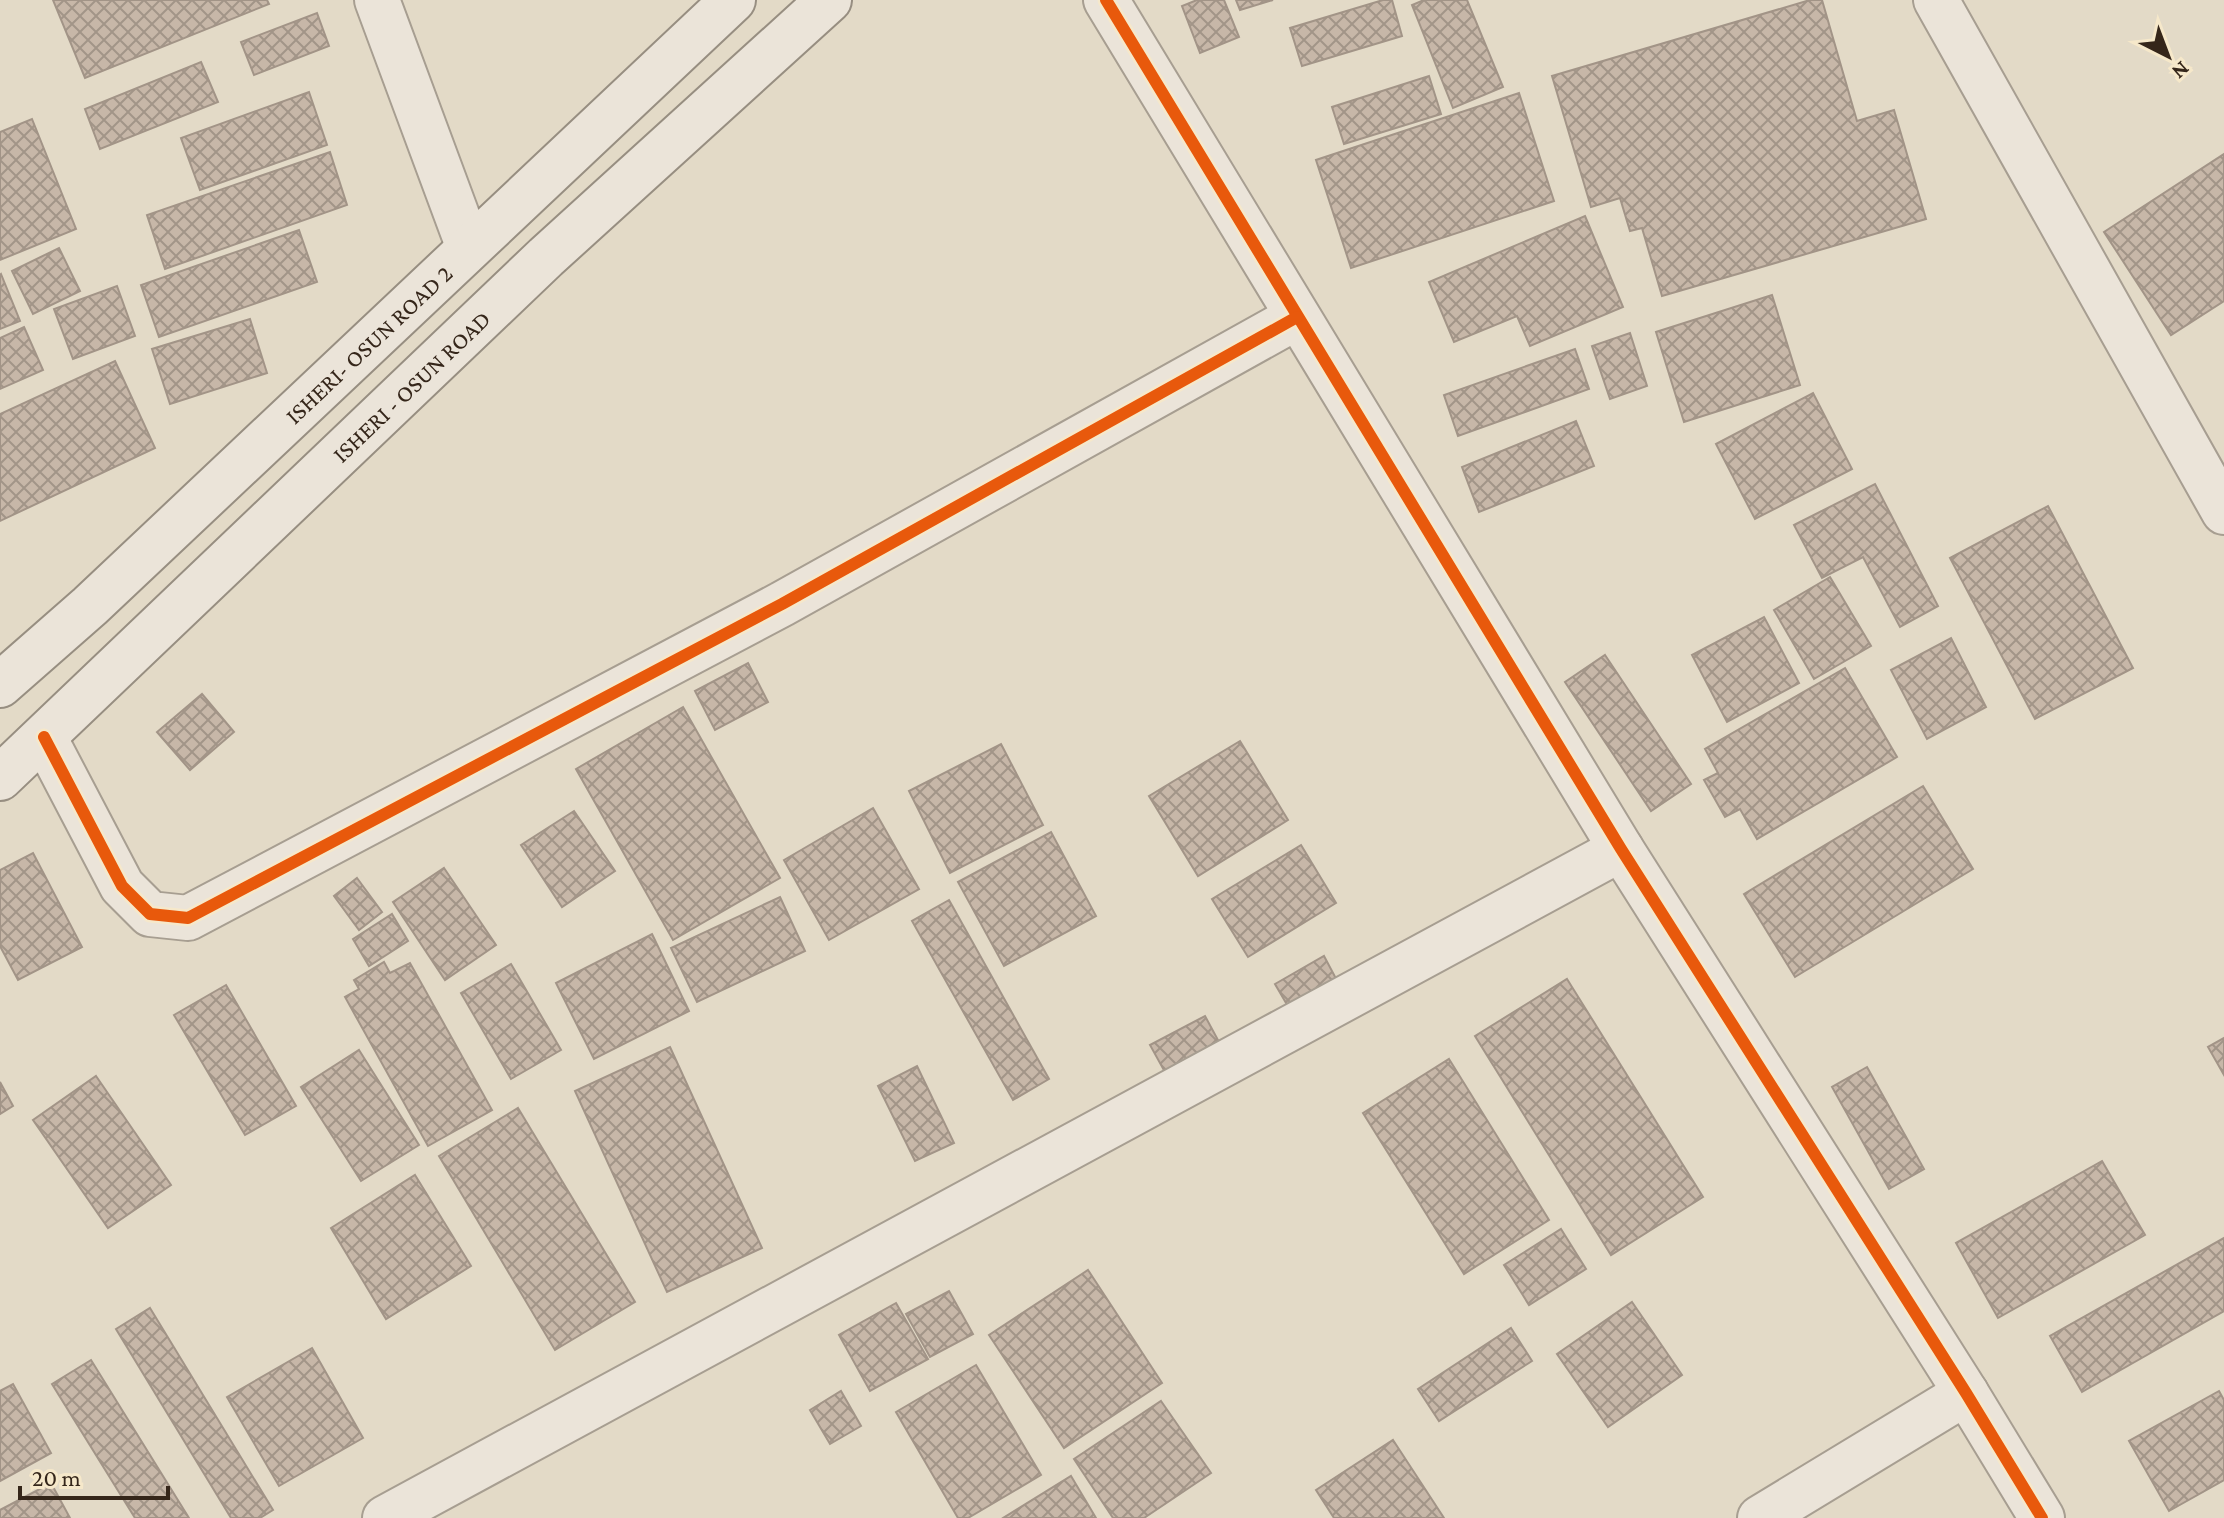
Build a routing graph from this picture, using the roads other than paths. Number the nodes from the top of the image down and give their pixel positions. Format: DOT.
graph roads {
  1 [pos="377,0"];
  2 [pos="733,0"];
  3 [pos="829,0"];
  4 [pos="1106,0"];
  5 [pos="1936,0"];
  6 [pos="469,248"];
  7 [pos="1297,317"];
  8 [pos="2224,512"];
  9 [pos="0,685"];
  10 [pos="44,737"];
  11 [pos="0,778"];
  12 [pos="1621,849"];
  13 [pos="1966,1393"];
  14 [pos="385,1518"];
  15 [pos="1760,1518"];
  16 [pos="2042,1518"];
  1 -- 6 [label="street"];
  2 -- 6 [label="street, ISHERI- OSUN ROAD 2"];
  3 -- 10 [label="street, ISHERI - OSUN ROAD"];
  4 -- 7 [label="street"];
  5 -- 8 [label="street"];
  6 -- 9 [label="street, ISHERI- OSUN ROAD 2"];
  7 -- 10 [label="street"];
  7 -- 12 [label="street"];
  10 -- 11 [label="street, ISHERI - OSUN ROAD"];
  12 -- 13 [label="street"];
  12 -- 14 [label="street"];
  13 -- 15 [label="street"];
  13 -- 16 [label="street"];
}
